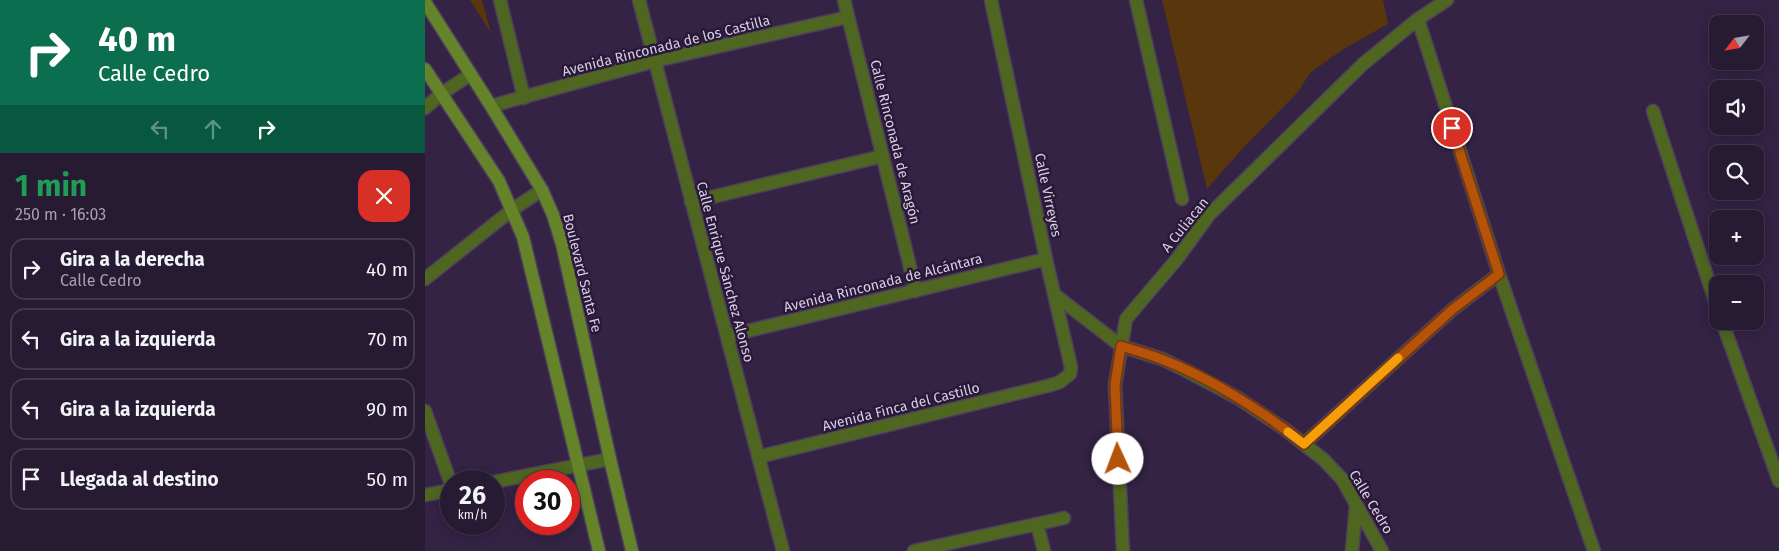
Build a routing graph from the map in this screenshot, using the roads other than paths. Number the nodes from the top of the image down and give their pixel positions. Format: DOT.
graph roads {
  1 [pos="500,0"];
  2 [pos="639,0"];
  3 [pos="844,0"];
  4 [pos="991,0"];
  5 [pos="1136,0"];
  6 [pos="1447,0"];
  7 [pos="425,2"];
  8 [pos="848,17"];
  9 [pos="1418,19"];
  10 [pos="655,61"];
  11 [pos="425,69"];
  12 [pos="471,74"];
  13 [pos="441,94"];
  14 [pos="524,98"];
  15 [pos="491,106"];
  16 [pos="425,108"];
  17 [pos="1653,111"];
  18 [pos="883,156"];
  19 [pos="542,190"];
  20 [pos="1182,198"];
  21 [pos="691,202"];
  22 [pos="513,209"];
  23 [pos="1047,259"];
  24 [pos="1499,274"];
  25 [pos="425,279"];
  26 [pos="1709,283"];
  27 [pos="916,291"];
  28 [pos="1055,295"];
  29 [pos="1725,330"];
  30 [pos="727,336"];
  31 [pos="1121,346"];
  32 [pos="1051,385"];
  33 [pos="425,410"];
  34 [pos="1304,444"];
  35 [pos="758,458"];
  36 [pos="610,459"];
  37 [pos="580,465"];
  38 [pos="446,470"];
  39 [pos="505,480"];
  40 [pos="1779,481"];
  41 [pos="440,492"];
  42 [pos="425,495"];
  43 [pos="1356,506"];
  44 [pos="1065,518"];
  45 [pos="1037,524"];
  46 [pos="599,551"];
  47 [pos="632,551"];
  48 [pos="783,551"];
  49 [pos="914,551"];
  50 [pos="1044,551"];
  51 [pos="1123,551"];
  52 [pos="1351,551"];
  53 [pos="1382,551"];
  54 [pos="1594,551"];
  1 -- 14 [label="street"];
  2 -- 10 [label="street, Calle Enrique Sánchez Alonso"];
  3 -- 8 [label="street, Calle Rinconada de Aragón"];
  4 -- 23 [label="street, Calle Virreyes"];
  5 -- 20 [label="street"];
  6 -- 9 [label="street, A Culiacan"];
  7 -- 12 [label="street, Boulevard Santa Fe"];
  8 -- 10 [label="street, Avenida Rinconada de los Castilla"];
  8 -- 18 [label="street, Calle Rinconada de Aragón"];
  9 -- 24 [label="street"];
  9 -- 31 [label="street, A Culiacan"];
  10 -- 14 [label="street, Avenida Rinconada de los Castilla"];
  10 -- 21 [label="street, Calle Enrique Sánchez Alonso"];
  11 -- 13 [label="street"];
  12 -- 13 [label="street"];
  12 -- 15 [label="street, Boulevard Santa Fe"];
  13 -- 16 [label="street"];
  13 -- 22 [label="street"];
  14 -- 15 [label="street, Avenida Rinconada de los Castilla"];
  15 -- 19 [label="street, Boulevard Santa Fe"];
  17 -- 26 [label="street"];
  18 -- 21 [label="street"];
  18 -- 27 [label="street, Calle Rinconada de Aragón"];
  19 -- 22 [label="street"];
  19 -- 36 [label="street, Boulevard Santa Fe"];
  21 -- 30 [label="street, Calle Enrique Sánchez Alonso"];
  22 -- 25 [label="street"];
  22 -- 37 [label="street"];
  23 -- 27 [label="street, Avenida Rinconada de Alcántara"];
  23 -- 28 [label="street, Calle Virreyes"];
  24 -- 34 [label="street"];
  24 -- 54 [label="street"];
  27 -- 30 [label="street, Avenida Rinconada de Alcántara"];
  28 -- 31 [label="street, Calle Cedro"];
  28 -- 32 [label="street, Calle Virreyes"];
  29 -- 40 [label="street"];
  30 -- 35 [label="street, Calle Enrique Sánchez Alonso"];
  31 -- 34 [label="street, Calle Cedro"];
  31 -- 51 [label="street, A Culiacan"];
  32 -- 35 [label="street, Avenida Finca del Castillo"];
  33 -- 38 [label="street"];
  34 -- 43 [label="street, Calle Cedro"];
  35 -- 48 [label="street, Calle Enrique Sánchez Alonso"];
  36 -- 37 [label="street"];
  36 -- 47 [label="street, Boulevard Santa Fe"];
  37 -- 39 [label="street"];
  37 -- 46 [label="street"];
  41 -- 42 [label="street"];
  43 -- 52 [label="street"];
  43 -- 53 [label="street, Calle Cedro"];
  44 -- 45 [label="street"];
  45 -- 49 [label="street"];
  45 -- 50 [label="street"];
}
